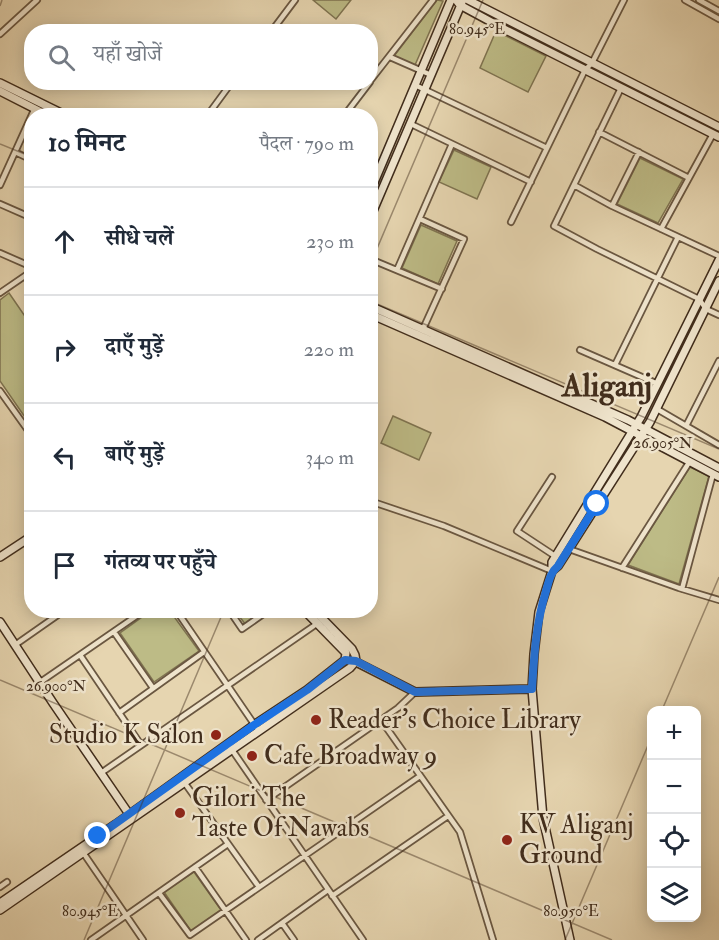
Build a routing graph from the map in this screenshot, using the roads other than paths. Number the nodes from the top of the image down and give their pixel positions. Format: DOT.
graph roads {
  1 [pos="37,0"];
  2 [pos="295,0"];
  3 [pos="433,0"];
  4 [pos="451,0"];
  5 [pos="468,0"];
  6 [pos="624,0"];
  7 [pos="685,0"];
  8 [pos="460,2"];
  9 [pos="696,2"];
  10 [pos="719,11"];
  11 [pos="719,19"];
  12 [pos="277,24"];
  13 [pos="0,34"];
  14 [pos="390,57"];
  15 [pos="592,63"];
  16 [pos="585,70"];
  17 [pos="421,71"];
  18 [pos="378,72"];
  19 [pos="431,75"];
  20 [pos="0,83"];
  21 [pos="415,85"];
  22 [pos="621,88"];
  23 [pos="226,90"];
  24 [pos="364,90"];
  25 [pos="425,90"];
  26 [pos="0,91"];
  27 [pos="35,108"];
  28 [pos="51,108"];
  29 [pos="213,108"];
  30 [pos="350,108"];
  31 [pos="411,124"];
  32 [pos="719,127"];
  33 [pos="24,132"];
  34 [pos="599,132"];
  35 [pos="716,136"];
  36 [pos="452,144"];
  37 [pos="547,148"];
  38 [pos="15,152"];
  39 [pos="639,152"];
  40 [pos="24,156"];
  41 [pos="378,173"];
  42 [pos="689,178"];
  43 [pos="531,182"];
  44 [pos="0,184"];
  45 [pos="574,185"];
  46 [pos="378,200"];
  47 [pos="0,204"];
  48 [pos="612,206"];
  49 [pos="24,214"];
  50 [pos="420,219"];
  51 [pos="511,222"];
  52 [pos="661,229"];
  53 [pos="678,237"];
  54 [pos="0,253"];
  55 [pos="719,258"];
  56 [pos="378,262"];
  57 [pos="24,265"];
  58 [pos="397,270"];
  59 [pos="24,275"];
  60 [pos="658,278"];
  61 [pos="719,282"];
  62 [pos="441,289"];
  63 [pos="0,293"];
  64 [pos="699,299"];
  65 [pos="378,309"];
  66 [pos="706,309"];
  67 [pos="719,315"];
  68 [pos="378,317"];
  69 [pos="423,329"];
  70 [pos="580,350"];
  71 [pos="719,362"];
  72 [pos="615,365"];
  73 [pos="522,377"];
  74 [pos="658,384"];
  75 [pos="0,391"];
  76 [pos="5,398"];
  77 [pos="0,402"];
  78 [pos="657,409"];
  79 [pos="24,425"];
  80 [pos="686,426"];
  81 [pos="635,428"];
  82 [pos="644,432"];
  83 [pos="719,445"];
  84 [pos="690,461"];
  85 [pos="717,473"];
  86 [pos="552,477"];
  87 [pos="378,504"];
  88 [pos="24,541"];
  89 [pos="569,549"];
  90 [pos="555,556"];
  91 [pos="0,557"];
  92 [pos="622,568"];
  93 [pos="552,571"];
  94 [pos="682,589"];
  95 [pos="719,600"];
  96 [pos="54,618"];
  97 [pos="134,618"];
  98 [pos="181,618"];
  99 [pos="234,618"];
  100 [pos="258,618"];
  101 [pos="316,618"];
  102 [pos="318,618"];
  103 [pos="320,621"];
  104 [pos="0,622"];
  105 [pos="114,632"];
  106 [pos="15,645"];
  107 [pos="204,652"];
  108 [pos="80,655"];
  109 [pos="345,660"];
  110 [pos="356,661"];
  111 [pos="39,683"];
  112 [pos="227,685"];
  113 [pos="153,688"];
  114 [pos="532,689"];
  115 [pos="415,692"];
  116 [pos="119,713"];
  117 [pos="381,720"];
  118 [pos="254,725"];
  119 [pos="259,732"];
  120 [pos="141,745"];
  121 [pos="230,747"];
  122 [pos="101,773"];
  123 [pos="420,776"];
  124 [pos="182,779"];
  125 [pos="266,800"];
  126 [pos="131,816"];
  127 [pos="448,816"];
  128 [pos="228,844"];
  129 [pos="82,850"];
  130 [pos="305,856"];
  131 [pos="195,867"];
  132 [pos="7,882"];
  133 [pos="0,887"];
  134 [pos="260,887"];
  135 [pos="159,893"];
  136 [pos="330,893"];
  137 [pos="0,903"];
  138 [pos="0,910"];
  139 [pos="226,911"];
  140 [pos="127,916"];
  141 [pos="282,923"];
  142 [pos="92,940"];
  143 [pos="143,940"];
  144 [pos="246,940"];
  145 [pos="258,940"];
  146 [pos="294,940"];
  147 [pos="363,940"];
  148 [pos="493,940"];
  149 [pos="570,940"];
  1 -- 13 [label="street"];
  2 -- 12 [label="street"];
  3 -- 14 [label="street"];
  4 -- 17 [label="street"];
  5 -- 15 [label="street"];
  6 -- 15 [label="street"];
  7 -- 9 [label="street"];
  8 -- 16 [label="street"];
  8 -- 19 [label="street"];
  9 -- 10 [label="street"];
  9 -- 11 [label="street"];
  14 -- 17 [label="street"];
  14 -- 18 [label="street"];
  15 -- 16 [label="street"];
  15 -- 32 [label="street"];
  16 -- 22 [label="street"];
  16 -- 37 [label="street"];
  17 -- 19 [label="street"];
  17 -- 21 [label="street"];
  19 -- 25 [label="street"];
  20 -- 28 [label="street"];
  21 -- 25 [label="street"];
  21 -- 41 [label="street"];
  22 -- 34 [label="street"];
  22 -- 35 [label="street"];
  23 -- 29 [label="street"];
  24 -- 30 [label="street"];
  25 -- 31 [label="street"];
  25 -- 37 [label="street"];
  26 -- 27 [label="street"];
  31 -- 36 [label="street"];
  31 -- 46 [label="street"];
  33 -- 38 [label="street"];
  34 -- 39 [label="street"];
  34 -- 45 [label="street"];
  35 -- 42 [label="street"];
  36 -- 43 [label="street"];
  36 -- 50 [label="street"];
  37 -- 43 [label="street"];
  38 -- 40 [label="street"];
  38 -- 44 [label="street"];
  39 -- 42 [label="street"];
  39 -- 48 [label="street"];
  42 -- 52 [label="street"];
  43 -- 51 [label="street"];
  45 -- 48 [label="street"];
  45 -- 60 [label="street"];
  47 -- 49 [label="street"];
  48 -- 52 [label="street"];
  50 -- 58 [label="street"];
  50 -- 62 [label="street"];
  52 -- 53 [label="street"];
  53 -- 55 [label="street"];
  53 -- 60 [label="street"];
  54 -- 57 [label="street"];
  55 -- 64 [label="street"];
  56 -- 58 [label="street"];
  58 -- 62 [label="street"];
  59 -- 63 [label="street"];
  60 -- 64 [label="street"];
  60 -- 72 [label="street"];
  61 -- 66 [label="street"];
  62 -- 69 [label="street"];
  64 -- 66 [label="street"];
  64 -- 74 [label="street"];
  65 -- 69 [label="street"];
  66 -- 67 [label="street"];
  66 -- 78 [label="street"];
  68 -- 73 [label="street"];
  69 -- 73 [label="street"];
  70 -- 72 [label="street"];
  71 -- 80 [label="street"];
  72 -- 74 [label="street"];
  73 -- 81 [label="street"];
  74 -- 81 [label="street"];
  75 -- 76 [label="street"];
  76 -- 77 [label="street"];
  76 -- 79 [label="street"];
  78 -- 80 [label="street"];
  78 -- 82 [label="street"];
  80 -- 83 [label="street"];
  81 -- 82 [label="street"];
  81 -- 90 [label="street"];
  82 -- 84 [label="street"];
  82 -- 85 [label="street"];
  82 -- 89 [label="street"];
  84 -- 85 [label="street"];
  84 -- 92 [label="street"];
  85 -- 94 [label="street"];
  86 -- 90 [label="street"];
  87 -- 93 [label="street"];
  88 -- 91 [label="street"];
  89 -- 92 [label="street"];
  89 -- 93 [label="street"];
  90 -- 93 [label="street"];
  92 -- 94 [label="street"];
  93 -- 114 [label="street"];
  94 -- 95 [label="street"];
  96 -- 106 [label="street"];
  97 -- 105 [label="street"];
  98 -- 107 [label="street"];
  99 -- 100 [label="street"];
  101 -- 103 [label="street"];
  102 -- 103 [label="street"];
  103 -- 109 [label="street"];
  103 -- 110 [label="street"];
  103 -- 112 [label="street"];
  104 -- 106 [label="street"];
  105 -- 108 [label="street"];
  105 -- 113 [label="street"];
  106 -- 111 [label="street"];
  107 -- 112 [label="street"];
  107 -- 113 [label="street"];
  108 -- 111 [label="street"];
  108 -- 116 [label="street"];
  109 -- 110 [label="street"];
  109 -- 118 [label="street"];
  110 -- 115 [label="street"];
  110 -- 119 [label="street"];
  111 -- 122 [label="street"];
  112 -- 118 [label="street"];
  112 -- 120 [label="street"];
  113 -- 116 [label="street"];
  114 -- 115 [label="street"];
  114 -- 149 [label="street"];
  115 -- 117 [label="street"];
  116 -- 120 [label="street"];
  117 -- 123 [label="street"];
  117 -- 125 [label="street"];
  118 -- 119 [label="street"];
  118 -- 121 [label="street"];
  119 -- 121 [label="street"];
  120 -- 122 [label="street"];
  121 -- 124 [label="street"];
  121 -- 125 [label="street"];
  122 -- 126 [label="street"];
  123 -- 127 [label="street"];
  123 -- 130 [label="street"];
  124 -- 126 [label="street"];
  124 -- 128 [label="street"];
  125 -- 130 [label="street"];
  126 -- 129 [label="street"];
  127 -- 136 [label="street"];
  127 -- 148 [label="street"];
  128 -- 131 [label="street"];
  128 -- 134 [label="street"];
  129 -- 137 [label="street"];
  129 -- 138 [label="street"];
  129 -- 140 [label="street"];
  130 -- 134 [label="street"];
  130 -- 136 [label="street"];
  131 -- 135 [label="street"];
  131 -- 139 [label="street"];
  132 -- 133 [label="street"];
  134 -- 139 [label="street"];
  135 -- 139 [label="street"];
  135 -- 140 [label="street"];
  136 -- 141 [label="street"];
  136 -- 147 [label="street"];
  139 -- 144 [label="street"];
  140 -- 142 [label="street"];
  140 -- 143 [label="street"];
  141 -- 145 [label="street"];
  141 -- 146 [label="street"];
}
